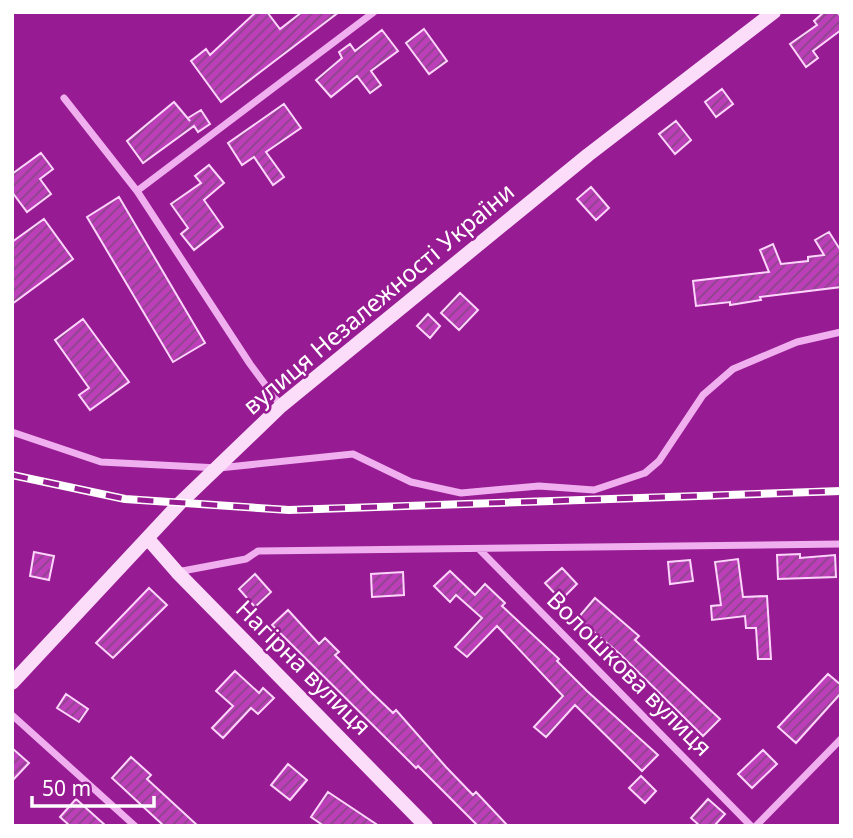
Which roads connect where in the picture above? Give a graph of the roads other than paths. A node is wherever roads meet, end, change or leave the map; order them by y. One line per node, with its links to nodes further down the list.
1 (373, 12): 4 (street)
2 (774, 12): 6 (street, вулиця Незалежності України)
3 (64, 98): 4 (street)
4 (137, 191): 6 (street)
5 (841, 332): 8 (street)
6 (281, 406): 8 (street, вулиця Незалежності України)
7 (12, 432): 8 (street)
8 (219, 468): 9 (street, вулиця Незалежності України)
9 (149, 540): 12 (street, Нагірна вулиця); 13 (street, вулиця Незалежності України)
10 (841, 544): 11 (street)
11 (479, 549): 12 (street); 18 (street, Волошкова вулиця)
12 (177, 572): 17 (street, Нагірна вулиця)
13 (12, 683)
14 (12, 715): 16 (street)
15 (841, 738): 18 (street)
16 (135, 826)
17 (426, 826)
18 (754, 826)

